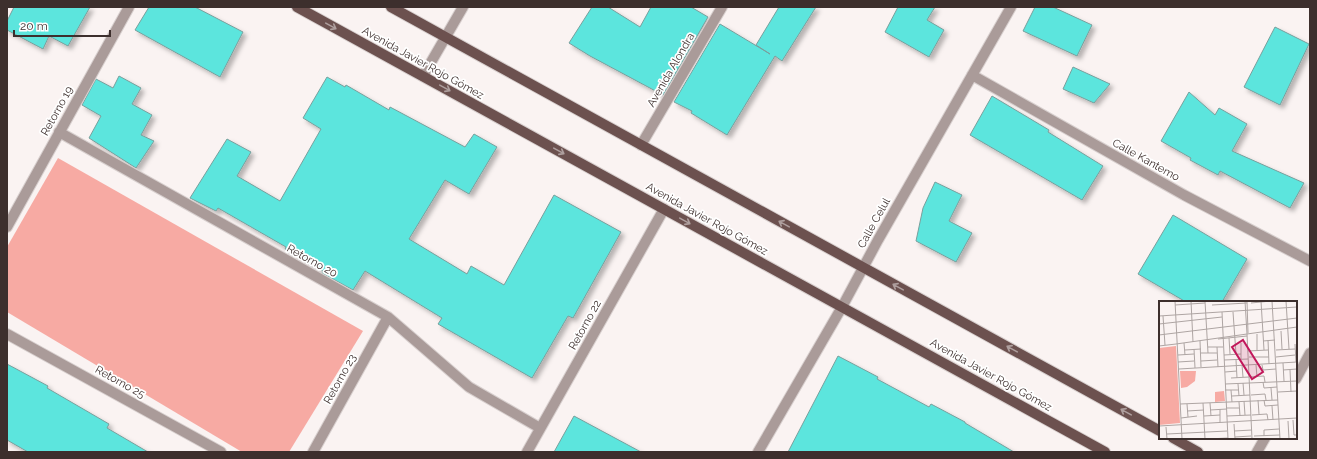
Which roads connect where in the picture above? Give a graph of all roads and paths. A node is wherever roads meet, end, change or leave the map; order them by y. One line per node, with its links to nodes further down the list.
1 (129, 7): 10 (street, Retorno 19)
2 (297, 7): 9 (main road, Avenida Javier Rojo Gómez, one-way to 9)
3 (391, 7): 7 (main road)
4 (463, 7): 7 (street)
5 (722, 7): 11 (street, Avenida Alondra)
6 (1011, 7): 8 (street, Calle Celul)
7 (445, 37): 9 (street); 11 (main road)
8 (972, 75): 14 (street, Calle Kantemo); 15 (street, Calle Celul)
9 (423, 76): 12 (main road, Avenida Javier Rojo Gómez, one-way to 12)
10 (59, 132): 13 (street, Retorno 19); 17 (street, Retorno 20)
11 (641, 145): 15 (main road, one-way to 11)
12 (664, 209): 16 (main road, Avenida Javier Rojo Gómez, one-way to 16); 21 (street, Retorno 22)
13 (7, 227)
14 (1310, 260)
15 (863, 267): 16 (street, Calle Celul); 22 (main road, one-way to 15)
16 (842, 307): 28 (street, Calle Celul); 29 (main road, Avenida Javier Rojo Gómez)
17 (388, 317): 21 (street, Retorno 20); 26 (street, Retorno 23)
18 (7, 334): 25 (street, Retorno 25)
19 (1310, 353): 20 (street)
20 (1297, 377)
21 (540, 428): 27 (street, Retorno 22)
22 (1159, 430)
23 (1175, 439): 30 (main road)
24 (1264, 439): 31 (street)
25 (221, 452)
26 (313, 452)
27 (526, 452)
28 (758, 452)
29 (1105, 452)
30 (1198, 452)
31 (1257, 452)

